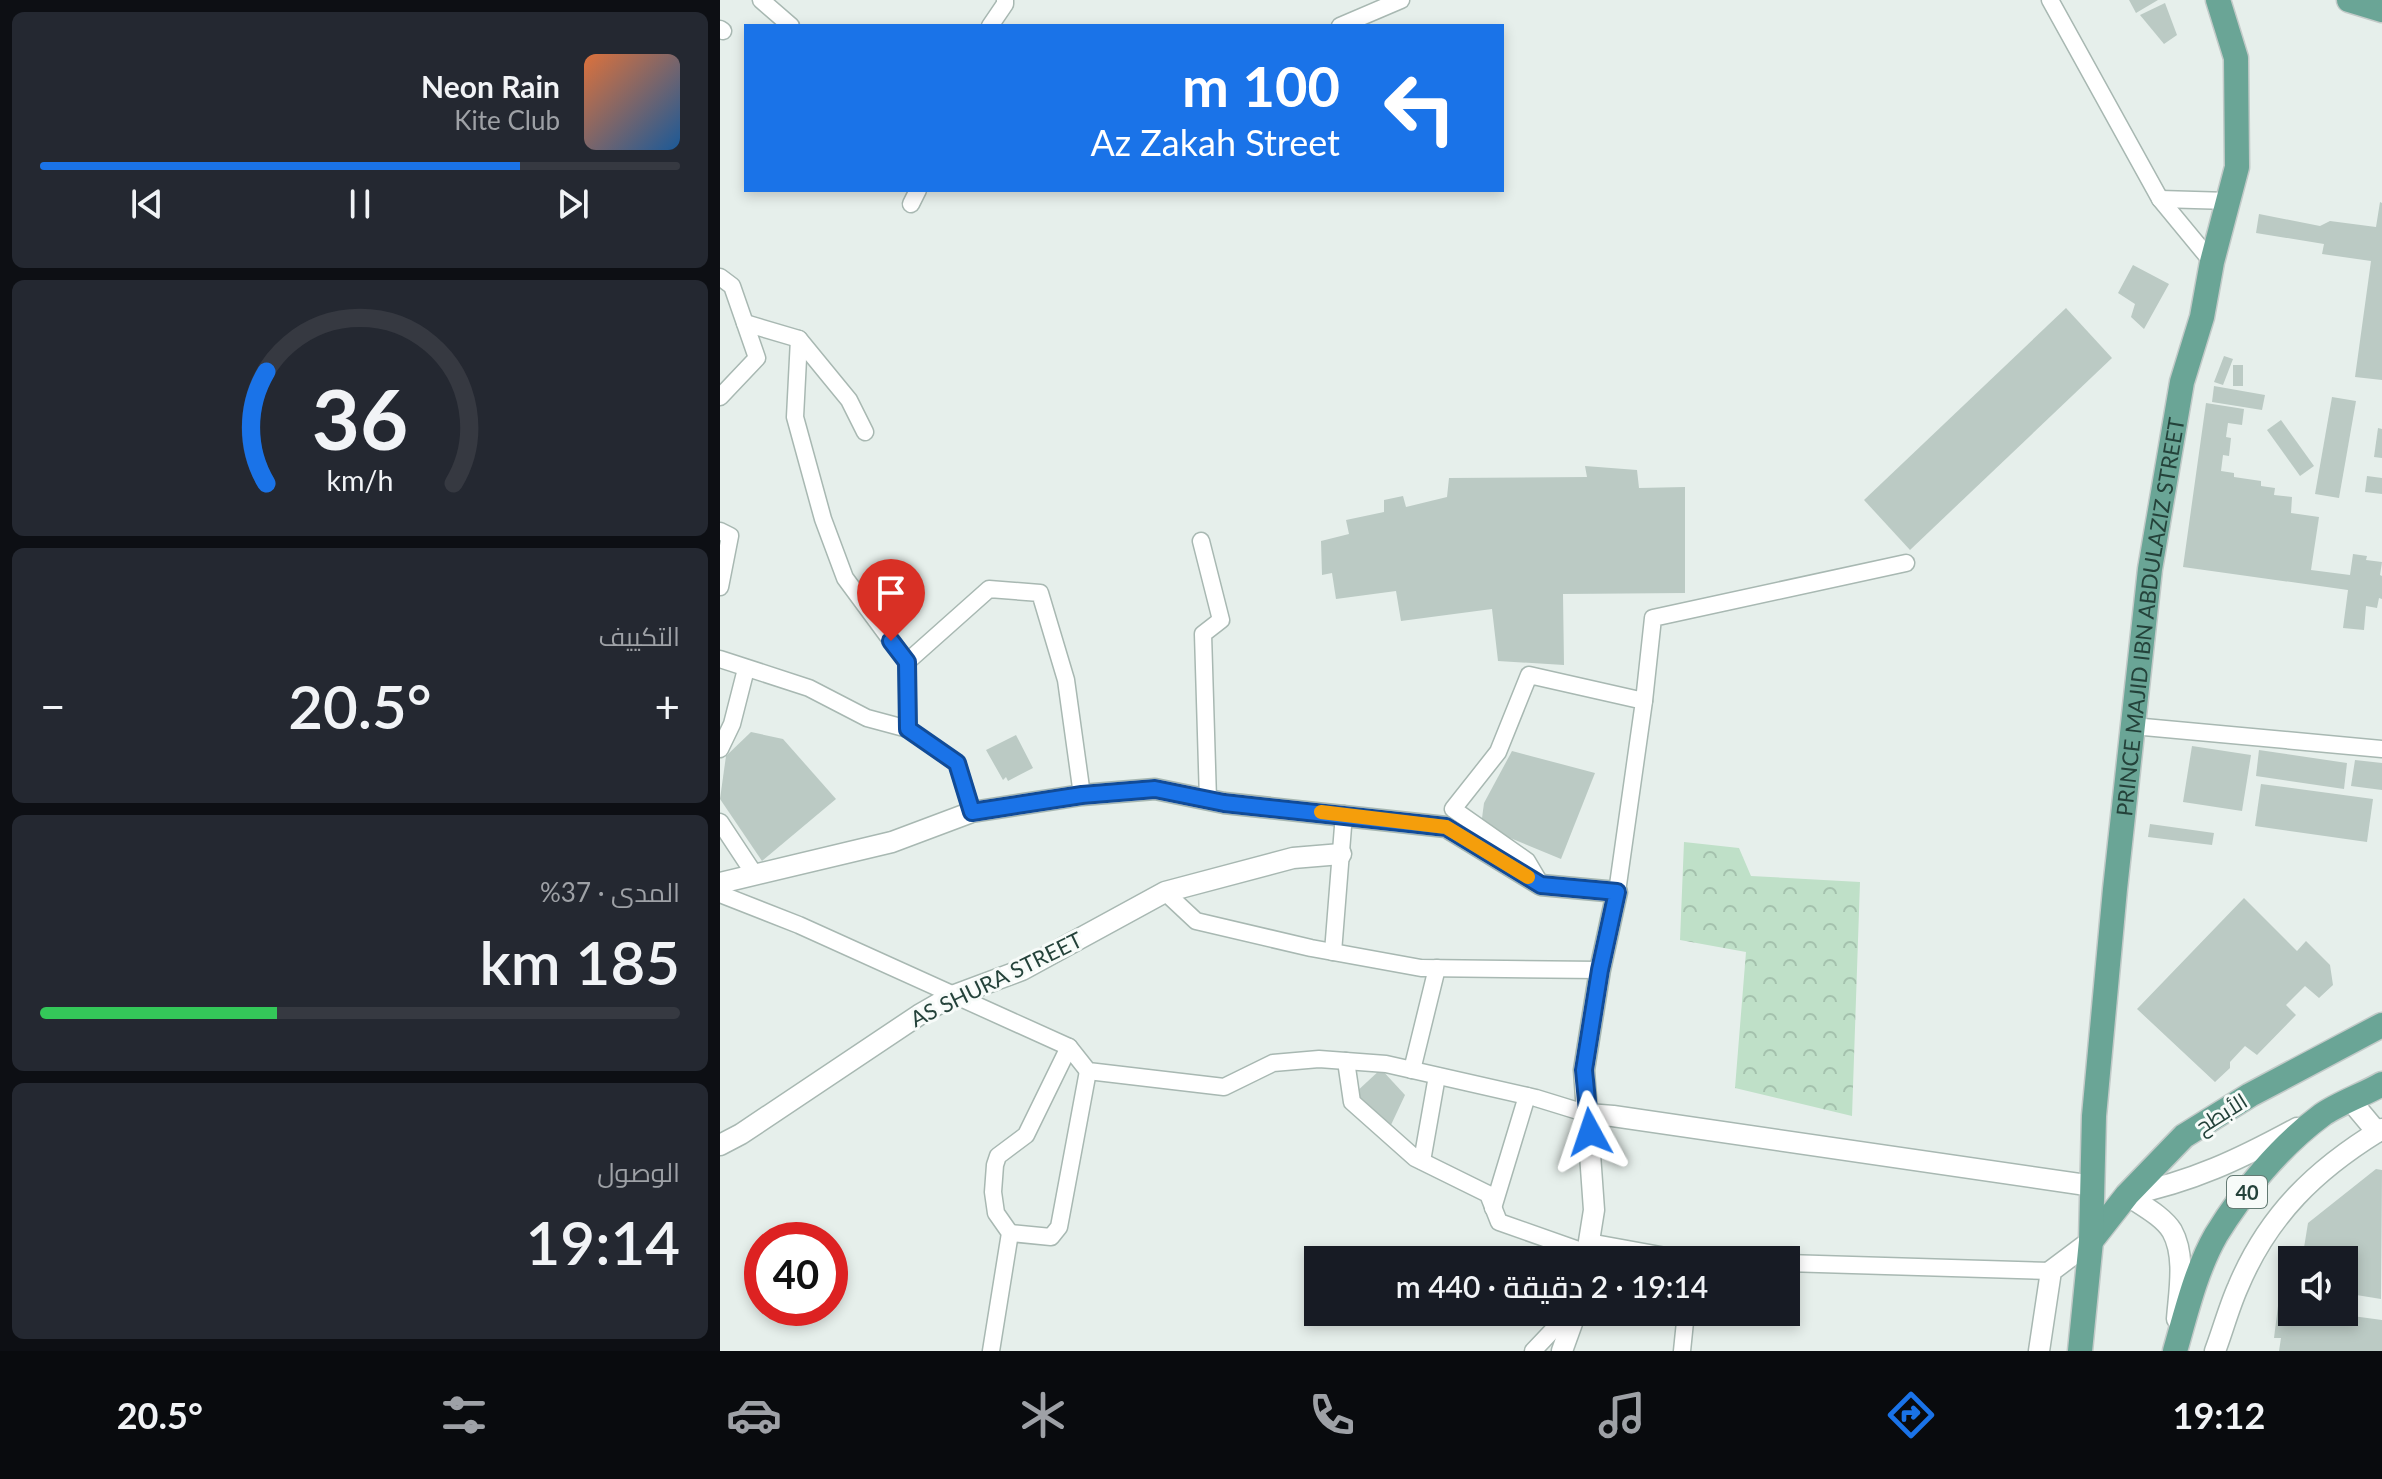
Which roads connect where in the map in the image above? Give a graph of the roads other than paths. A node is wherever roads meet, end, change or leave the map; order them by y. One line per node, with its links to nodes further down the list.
1 (761, 0): 9 (street)
2 (1005, 0): 10 (street)
3 (1401, 0): 11 (street)
4 (2050, 0): 12 (street)
5 (2218, 0): 13 (main road, PRINCE MAJID IBN ABDULAZIZ STREET)
6 (2349, 0): 8 (main road)
7 (2369, 0): 8 (main road)
8 (2382, 9)
9 (789, 24)
10 (991, 24)
11 (1345, 24)
12 (2160, 199): 13 (street); 14 (street)
13 (2229, 201): 14 (main road, PRINCE MAJID IBN ABDULAZIZ STREET)
14 (2212, 262): 28 (main road, PRINCE MAJID IBN ABDULAZIZ STREET)
15 (720, 277): 16 (street)
16 (745, 323): 17 (street); 18 (street)
17 (799, 339): 19 (street); 25 (street)
18 (720, 397)
19 (865, 432)
20 (720, 531): 23 (street)
21 (1201, 541): 33 (street)
22 (1906, 563): 27 (street)
23 (720, 587)
24 (720, 659): 26 (street)
25 (907, 662): 29 (street); 32 (street)
26 (746, 669): 29 (street); 30 (street)
27 (1644, 701): 40 (street); 42 (street)
28 (2133, 726): 31 (street); 62 (main road, PRINCE MAJID IBN ABDULAZIZ STREET)
29 (908, 729): 34 (street)
30 (720, 749)
31 (2382, 749)
32 (1082, 795): 33 (street); 34 (street)
33 (1208, 800): 35 (street)
34 (972, 812): 38 (street)
35 (1344, 814): 37 (street); 40 (street)
36 (720, 822): 38 (street)
37 (1341, 854): 41 (street, AS SHURA STREET); 44 (street)
38 (755, 875): 39 (street)
39 (720, 883)
40 (1541, 885): 42 (street)
41 (1165, 892): 44 (street); 47 (street, AS SHURA STREET)
42 (1617, 892): 46 (street)
43 (720, 894): 47 (street)
44 (1333, 952): 45 (street)
45 (1437, 968): 46 (street); 51 (street)
46 (1600, 970): 58 (street)
47 (952, 996): 49 (street); 60 (street, AS SHURA STREET)
48 (2382, 1025): 63 (main road, الأبطح)
49 (1069, 1047): 52 (street); 65 (street)
50 (1346, 1061): 51 (street); 52 (street); 61 (street)
51 (1412, 1070): 53 (street)
52 (1088, 1071): 65 (street)
53 (1437, 1076): 55 (street); 61 (street)
54 (2382, 1084): 56 (main road, 40)
55 (1527, 1096): 58 (street); 64 (street)
56 (2351, 1101): 57 (main road, 40); 59 (street)
57 (2324, 1113): 63 (street); 80 (main road, 40)
58 (1588, 1114): 62 (street); 68 (street)
59 (2380, 1131): 81 (street)
60 (720, 1145)
61 (1422, 1161): 64 (street)
62 (2093, 1186): 66 (main road, PRINCE MAJID IBN ABDULAZIZ STREET)
63 (2127, 1195): 66 (main road, الأبطح); 80 (street)
64 (1493, 1208): 67 (street)
65 (1010, 1233): 74 (street)
66 (2091, 1241): 70 (street); 79 (main road, PRINCE MAJID IBN ABDULAZIZ STREET)
67 (1572, 1246)
68 (1588, 1246)
69 (1800, 1263): 70 (street)
70 (2051, 1271): 78 (street)
71 (1559, 1326): 75 (street)
72 (1569, 1326): 76 (street)
73 (1685, 1326): 77 (street)
74 (991, 1351)
75 (1533, 1351)
76 (1562, 1351)
77 (1682, 1351)
78 (2039, 1351)
79 (2080, 1351)
80 (2174, 1351)
81 (2215, 1351)

